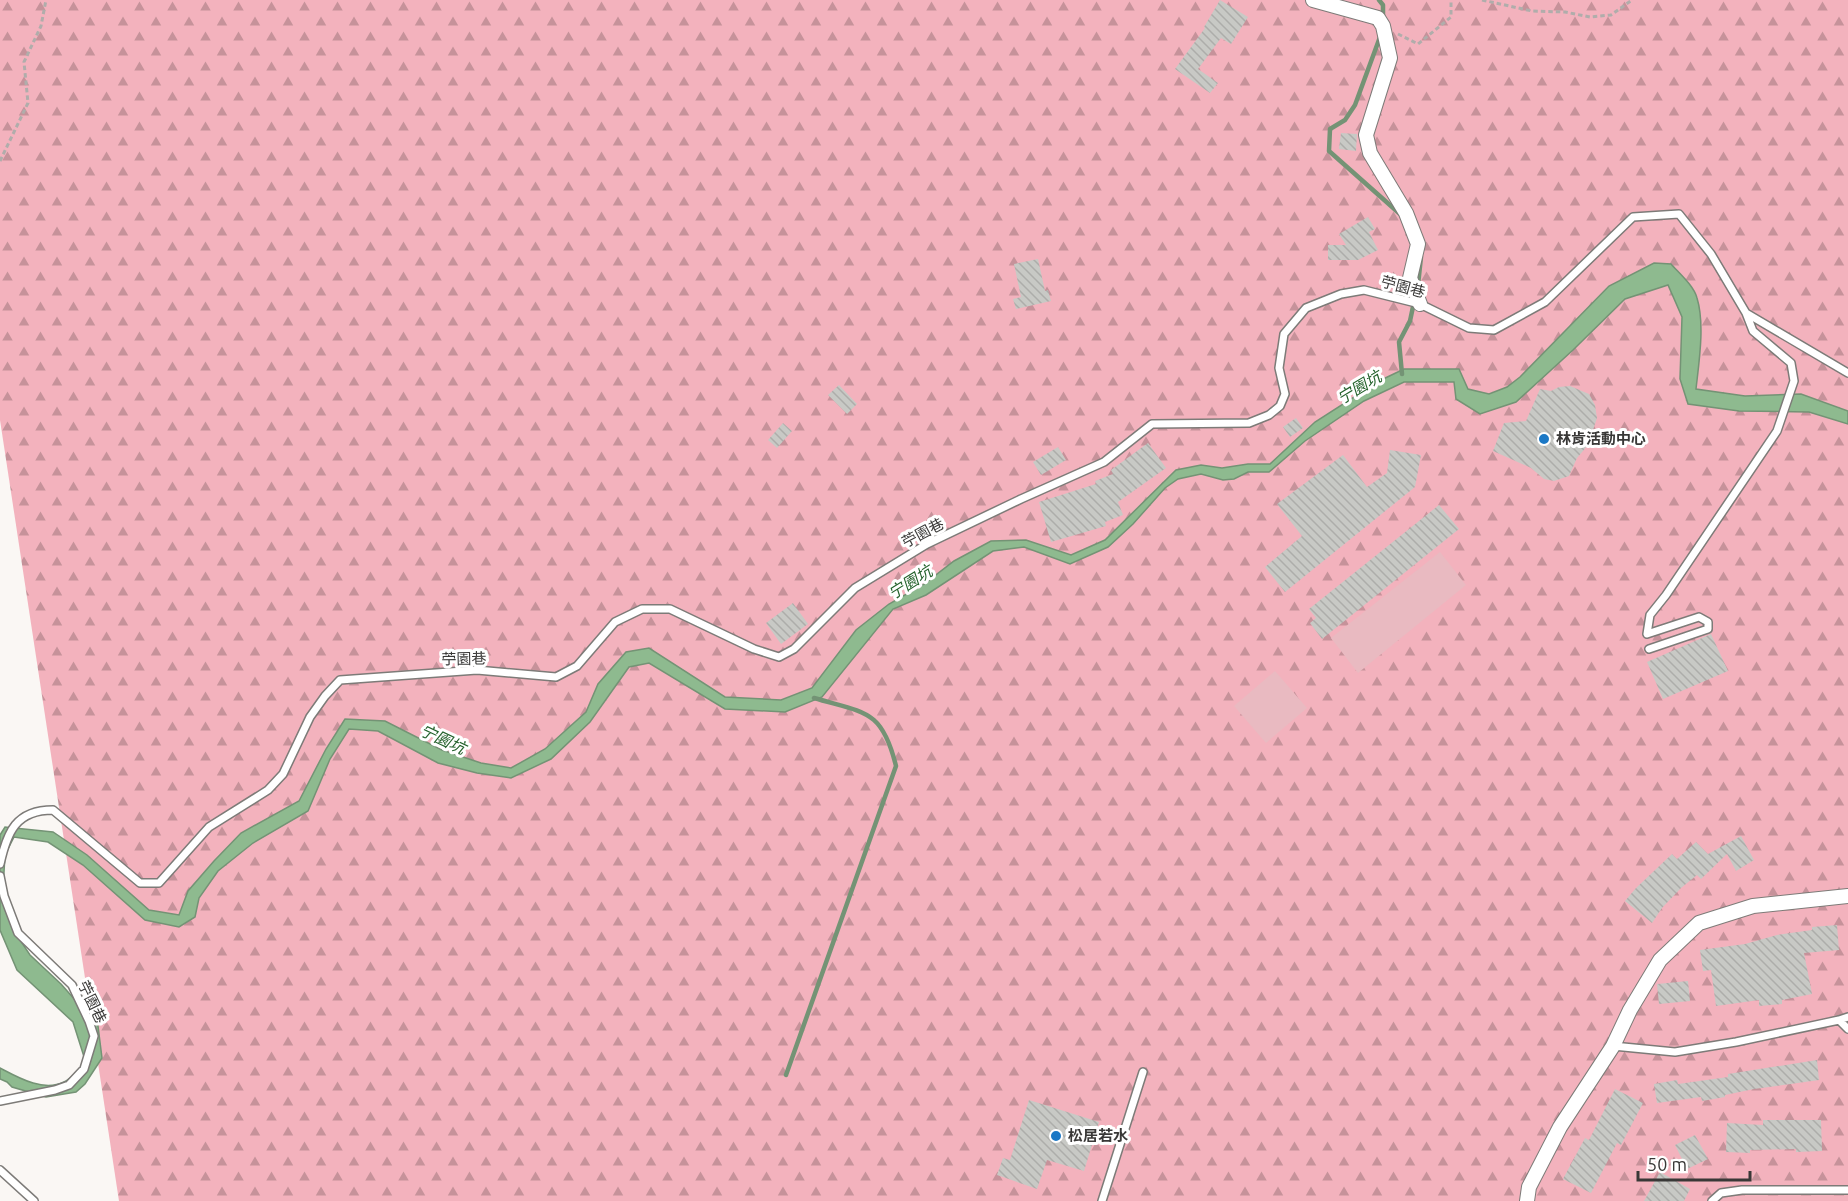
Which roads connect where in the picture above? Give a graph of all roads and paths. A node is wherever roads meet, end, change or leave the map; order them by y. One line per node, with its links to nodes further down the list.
1 (46, 0): 7 (path)
2 (1313, 0): 6 (street)
3 (1451, 0): 6 (path)
4 (1482, 0): 5 (path)
5 (1632, 0)
6 (1383, 26): 8 (street)
7 (0, 161)
8 (1420, 304): 9 (lane, 苧園巷); 12 (lane, 苧園巷)
9 (1746, 313): 10 (lane, 苧園巷); 11 (lane)
10 (1848, 373)
11 (1649, 649)
12 (0, 864)
13 (0, 876): 20 (lane, 苧園巷)
14 (1848, 896): 18 (street)
15 (1848, 1017): 16 (lane)
16 (1839, 1020): 17 (lane); 18 (lane)
17 (1848, 1029)
18 (1613, 1046): 25 (street)
19 (1143, 1072): 24 (lane)
20 (0, 1101)
21 (0, 1170): 23 (lane)
22 (1848, 1190): 26 (lane)
23 (34, 1201)
24 (1101, 1201)
25 (1527, 1201)
26 (1712, 1201)

